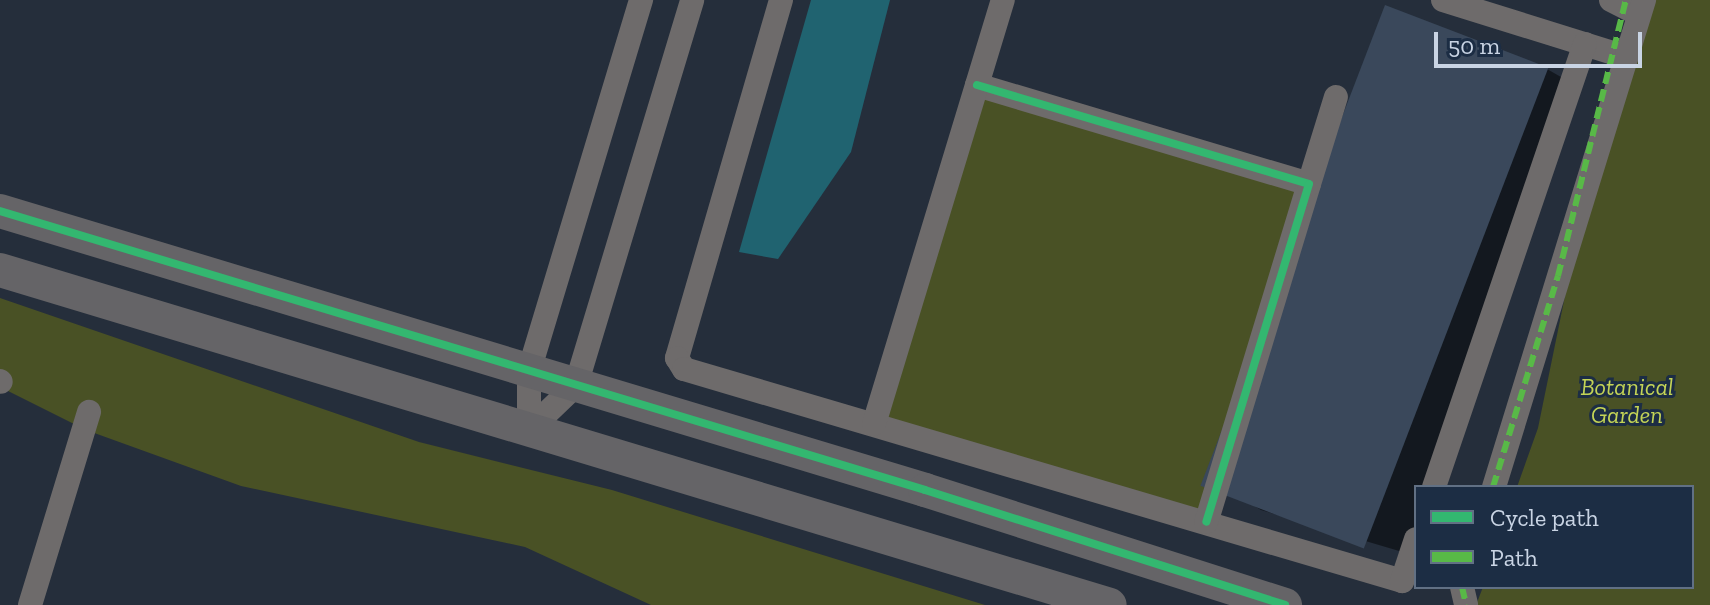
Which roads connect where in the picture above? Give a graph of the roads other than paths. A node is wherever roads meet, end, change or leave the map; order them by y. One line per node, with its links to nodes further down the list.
1 (641, 0): 15 (street)
2 (692, 0): 16 (street)
3 (781, 0): 18 (street)
4 (1003, 0): 10 (street)
5 (1443, 0): 8 (street)
6 (1611, 0): 7 (street)
7 (1636, 5): 9 (street); 21 (street)
8 (1585, 44): 9 (street); 20 (street)
9 (1626, 57): 22 (street)
10 (977, 85): 12 (street); 18 (street)
11 (1336, 97): 12 (street)
12 (1309, 184): 23 (street)
13 (0, 211): 15 (street)
14 (0, 270): 19 (street)
15 (529, 371): 16 (street); 19 (street)
16 (576, 385): 19 (street); 27 (street)
17 (89, 412): 25 (street)
18 (874, 424): 23 (street)
19 (529, 430): 26 (street)
20 (1435, 485)
21 (1494, 485)
22 (1494, 485)
23 (1206, 522): 24 (street)
24 (1414, 545)
25 (30, 605)
26 (1110, 605)
27 (1285, 605)

